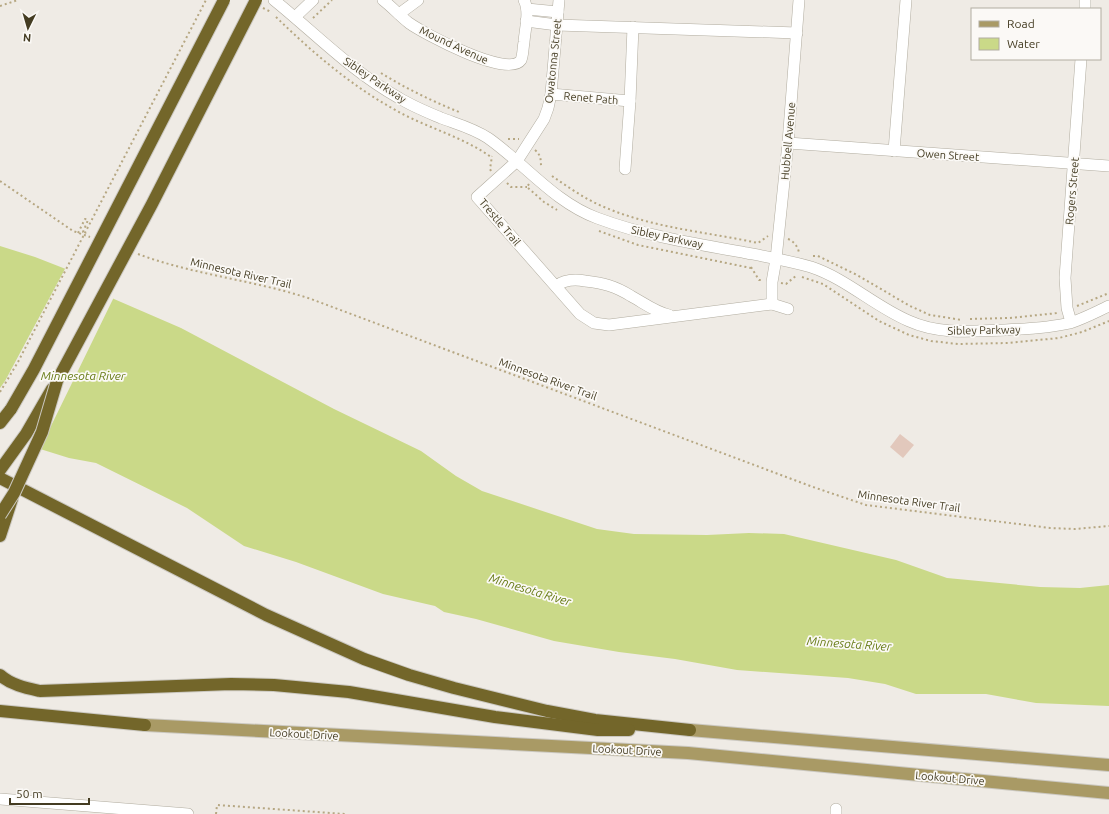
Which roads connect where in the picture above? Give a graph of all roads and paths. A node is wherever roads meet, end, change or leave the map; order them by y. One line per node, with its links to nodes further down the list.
1 (18, 0): 15 (path)
2 (206, 0): 41 (path, bridge)
3 (224, 0): 60 (highway, bridge)
4 (256, 0): 23 (highway, bridge)
5 (265, 0): 23 (highway, bridge)
6 (274, 0): 17 (street, Sibley Parkway)
7 (314, 0): 17 (street)
8 (332, 0): 17 (path)
9 (383, 0): 18 (street, Mound Avenue)
10 (418, 0): 18 (street)
11 (559, 0): 16 (street, Owatonna Street)
12 (799, 0): 22 (street, Hubbell Avenue)
13 (906, 0): 32 (street)
14 (525, 4): 16 (street, Mound Avenue); 19 (street, Mound Avenue)
15 (0, 6)
16 (558, 12): 20 (street, Owatonna Street)
17 (299, 13): 33 (street, Sibley Parkway)
18 (399, 14): 19 (street, Mound Avenue)
19 (526, 21): 20 (street)
20 (557, 25): 21 (street); 26 (street, Owatonna Street)
21 (633, 27): 22 (street); 27 (street, Renet Path)
22 (797, 33): 30 (street, Hubbell Avenue)
23 (232, 48): 58 (highway, bridge)
24 (1081, 60): 34 (street, Rogers Street)
25 (376, 69): 28 (path)
26 (551, 94): 27 (street, Renet Path); 31 (street, Owatonna Street)
27 (630, 101): 37 (street, Renet Path)
28 (460, 112)
29 (502, 135): 31 (path)
30 (788, 143): 32 (street, Owen Street); 43 (street, Hubbell Avenue)
31 (529, 144): 33 (street, Owatonna Street); 36 (path)
32 (894, 151): 34 (street, Owen Street)
33 (517, 161): 47 (street, Sibley Parkway); 48 (street, Trestle Trail)
34 (1074, 164): 35 (street, Owen Street); 53 (street, Rogers Street)
35 (1109, 166)
36 (541, 169)
37 (624, 169)
38 (546, 173): 43 (path)
39 (0, 181): 40 (path)
40 (78, 232): 41 (path); 42 (path)
41 (86, 234): 59 (path, bridge)
42 (92, 238)
43 (778, 238): 45 (path); 47 (street, Hubbell Avenue)
44 (137, 254): 66 (path, Minnesota River Trail)
45 (806, 255)
46 (812, 255): 55 (path)
47 (776, 259): 50 (street, Hubbell Avenue); 57 (street, Sibley Parkway)
48 (556, 286): 54 (street, Trestle Trail); 54 (street, Trestle Trail)
49 (1109, 294): 53 (path)
50 (772, 304): 52 (street); 54 (street, Trestle Trail)
51 (1109, 306): 57 (street, Sibley Parkway)
52 (788, 309)
53 (1067, 310): 56 (path); 57 (street, Rogers Street)
54 (676, 316)
55 (962, 320)
56 (970, 320)
57 (1071, 322)
58 (57, 381): 63 (highway, bridge); 65 (highway, bridge)
59 (0, 392)
60 (11, 409): 61 (highway); 62 (highway)
61 (0, 419)
62 (0, 423)
63 (0, 470)
64 (0, 478): 72 (highway)
65 (3, 518): 67 (highway)
66 (1109, 526)
67 (0, 536)
68 (0, 675): 72 (highway)
69 (0, 711): 71 (highway)
70 (0, 716): 71 (highway)
71 (144, 725): 74 (main road, Lookout Drive)
72 (690, 730): 73 (main road)
73 (1109, 765)
74 (1109, 793)
75 (0, 799): 76 (street)
76 (188, 814)
77 (216, 814): 78 (path)
78 (345, 814)

